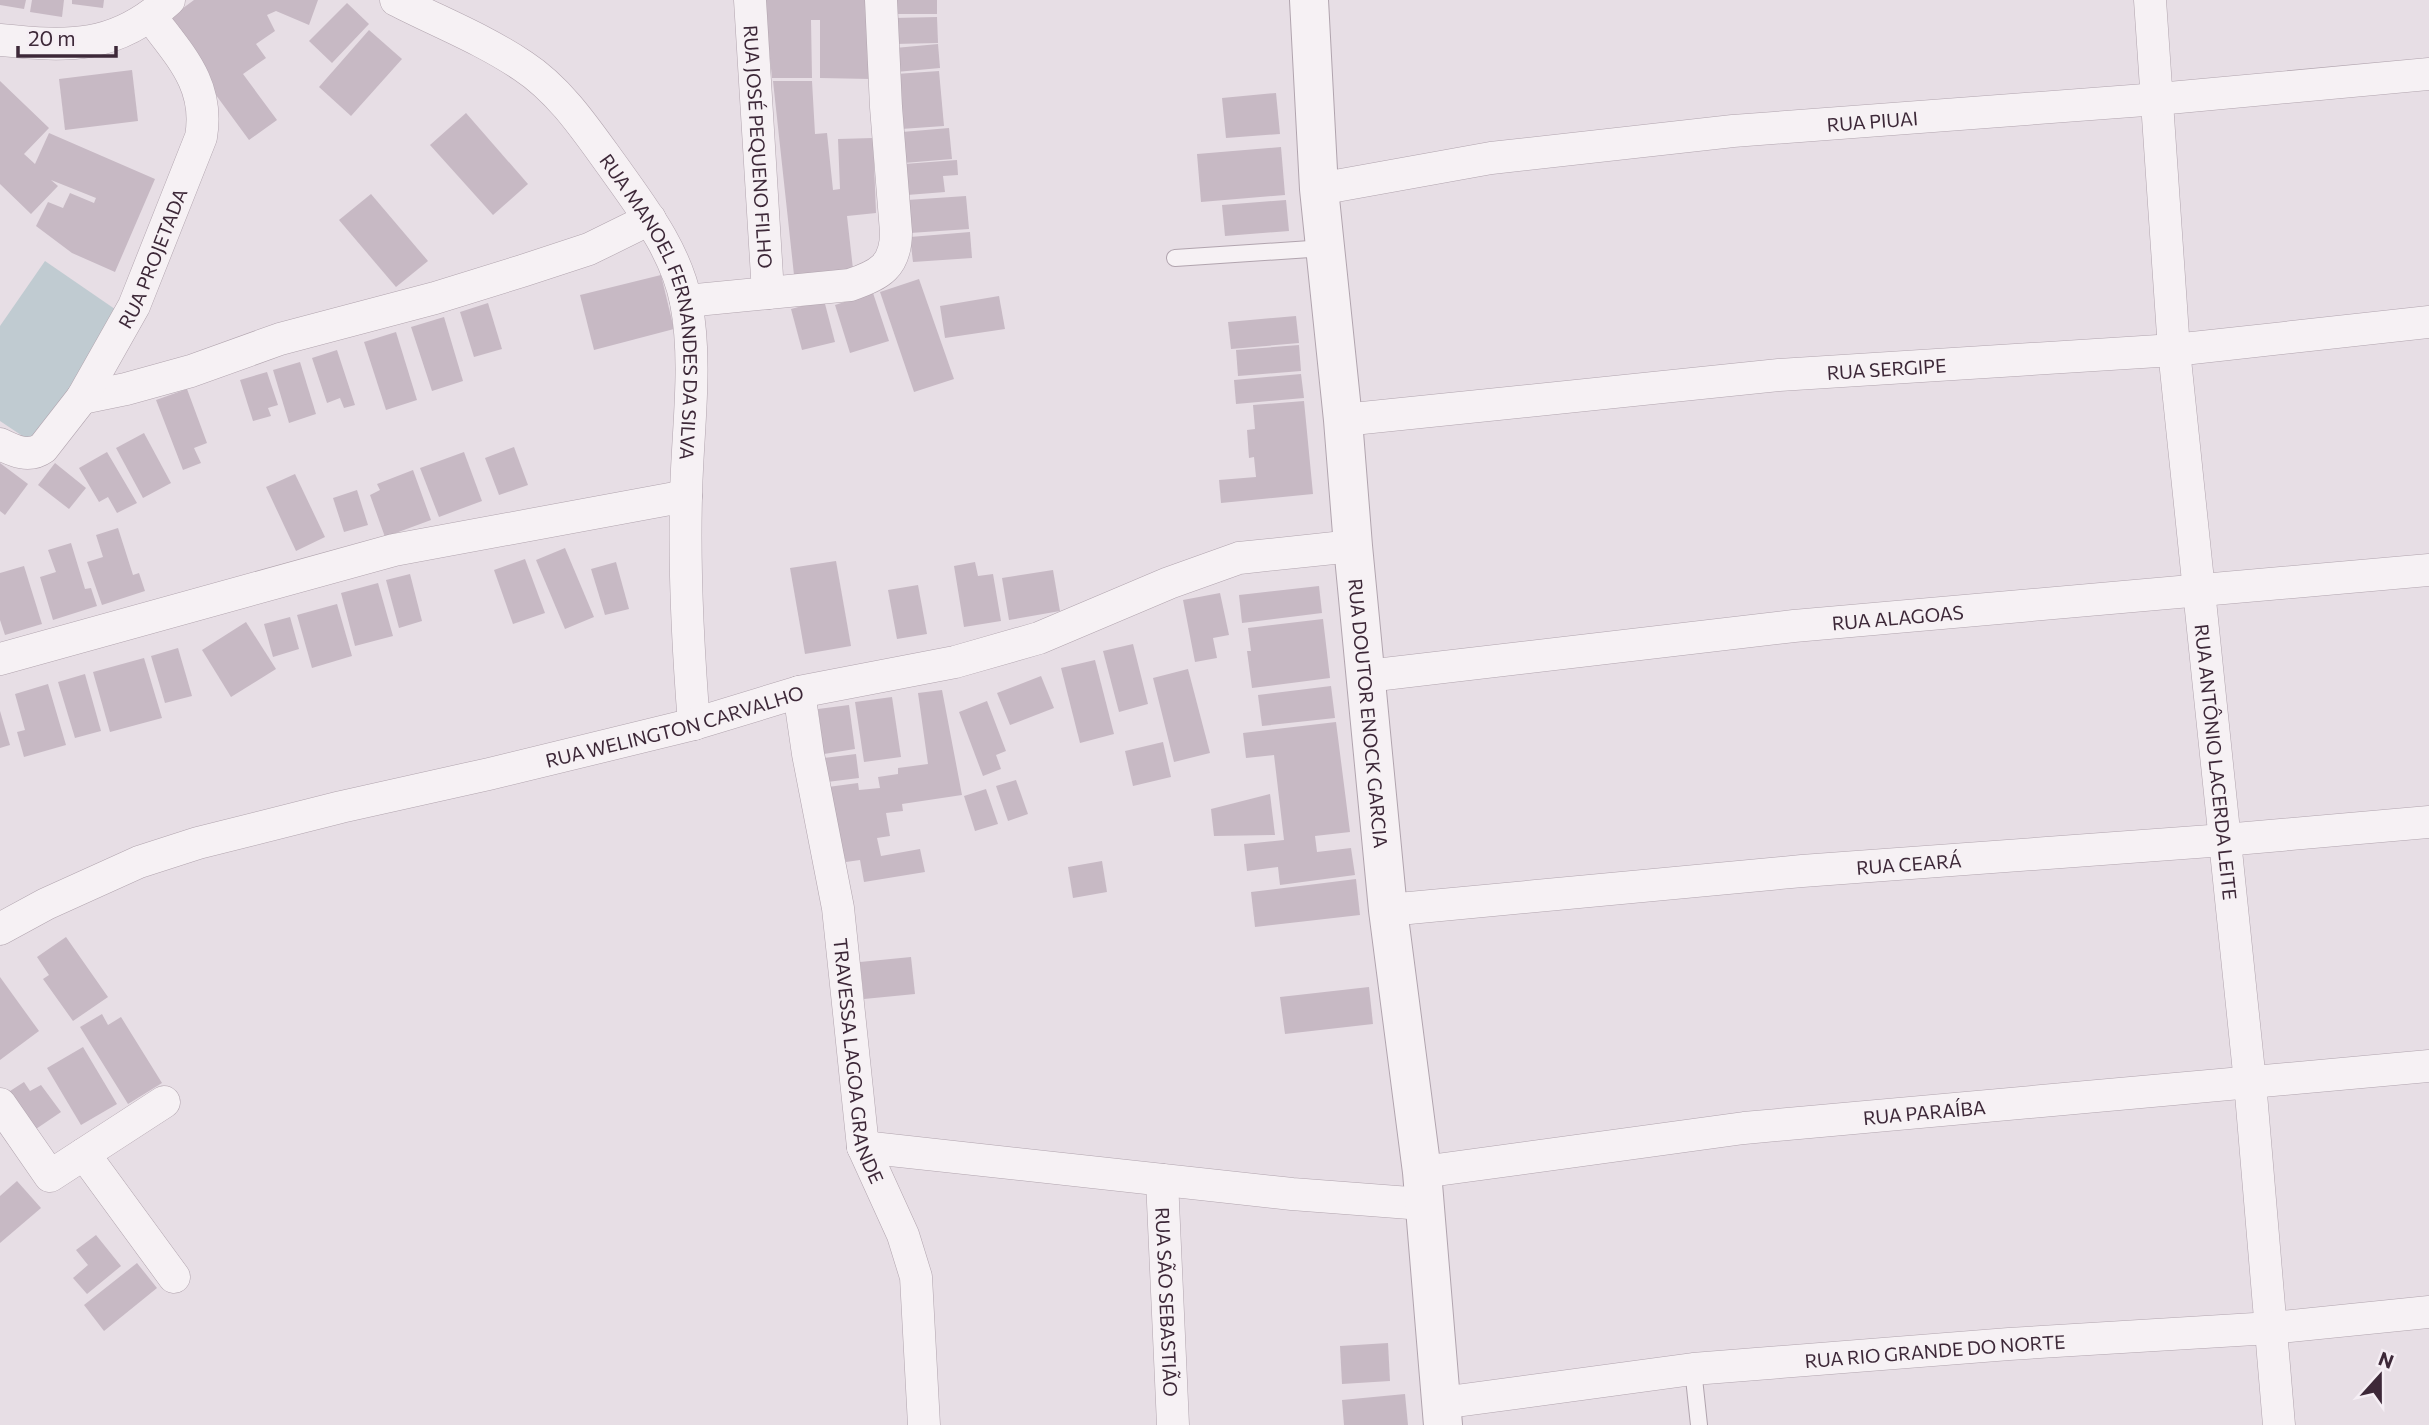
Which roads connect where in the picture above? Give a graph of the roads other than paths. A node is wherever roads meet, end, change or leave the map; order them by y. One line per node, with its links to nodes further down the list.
1 (396, 0): 11 (street, RUA MANOEL FERNANDES DA SILVA)
2 (750, 0): 14 (street, RUA JOSÉ PEQUENO FILHO)
3 (881, 0): 14 (street)
4 (1309, 0): 10 (street, RUA DOUTOR ENOCK GARCIA)
5 (2150, 0): 9 (street, RUA ANTÔNIO LACERDA LEITE)
6 (160, 9): 7 (street); 18 (street, RUA PROJETADA)
7 (0, 40)
8 (2429, 74): 9 (street, RUA PIUAI)
9 (2158, 99): 10 (street, RUA PIUAI); 17 (street, RUA ANTÔNIO LACERDA LEITE)
10 (1319, 189): 12 (street, RUA DOUTOR ENOCK GARCIA)
11 (650, 219): 15 (street, RUA MANOEL FERNANDES DA SILVA); 18 (street)
12 (1325, 248): 13 (lane); 19 (street, RUA DOUTOR ENOCK GARCIA)
13 (1175, 258)
14 (768, 293): 15 (street)
15 (686, 301): 21 (street, RUA MANOEL FERNANDES DA SILVA)
16 (2429, 322): 17 (street, RUA SERGIPE)
17 (2174, 350): 19 (street, RUA SERGIPE); 24 (street, RUA ANTÔNIO LACERDA LEITE)
18 (82, 398): 20 (street, RUA PROJETADA)
19 (1343, 420): 22 (street, RUA DOUTOR ENOCK GARCIA)
20 (0, 444)
21 (686, 496): 25 (street); 28 (street, RUA MANOEL FERNANDES DA SILVA)
22 (1353, 546): 26 (street, RUA DOUTOR ENOCK GARCIA); 27 (street, RUA WELINGTON CARVALHO)
23 (2429, 570): 24 (street, RUA ALAGOAS)
24 (2198, 590): 26 (street, RUA ALAGOAS); 30 (street, RUA ANTÔNIO LACERDA LEITE)
25 (0, 659)
26 (1367, 676): 31 (street, RUA DOUTOR ENOCK GARCIA)
27 (799, 692): 28 (street, RUA WELINGTON CARVALHO); 37 (street, TRAVESSA LAGOA GRANDE)
28 (694, 724): 32 (street, RUA WELINGTON CARVALHO)
29 (2429, 822): 30 (street, RUA CEARÁ)
30 (2224, 840): 31 (street, RUA CEARÁ); 34 (street, RUA ANTÔNIO LACERDA LEITE)
31 (1388, 911): 40 (street, RUA DOUTOR ENOCK GARCIA)
32 (0, 929)
33 (2429, 1066): 34 (street, RUA PARAÍBA)
34 (2250, 1082): 40 (street, RUA PARAÍBA); 43 (street, RUA ANTÔNIO LACERDA LEITE)
35 (164, 1102): 38 (street)
36 (0, 1104): 38 (street)
37 (863, 1147): 39 (street, RUA PARAÍBA); 46 (street, TRAVESSA LAGOA GRANDE)
38 (84, 1154): 41 (street)
39 (1162, 1180): 40 (street, RUA PARAÍBA); 47 (street, RUA SÃO SEBASTIÃO)
40 (1422, 1188): 45 (street, RUA DOUTOR ENOCK GARCIA)
41 (174, 1277)
42 (2429, 1312): 43 (street, RUA RIO GRANDE DO NORTE)
43 (2271, 1328): 44 (street, RUA RIO GRANDE DO NORTE); 49 (street, RUA ANTÔNIO LACERDA LEITE)
44 (1693, 1369): 45 (street, RUA RIO GRANDE DO NORTE); 48 (lane)
45 (1442, 1414)
46 (924, 1425)
47 (1172, 1425)
48 (1699, 1425)
49 (2278, 1425)

